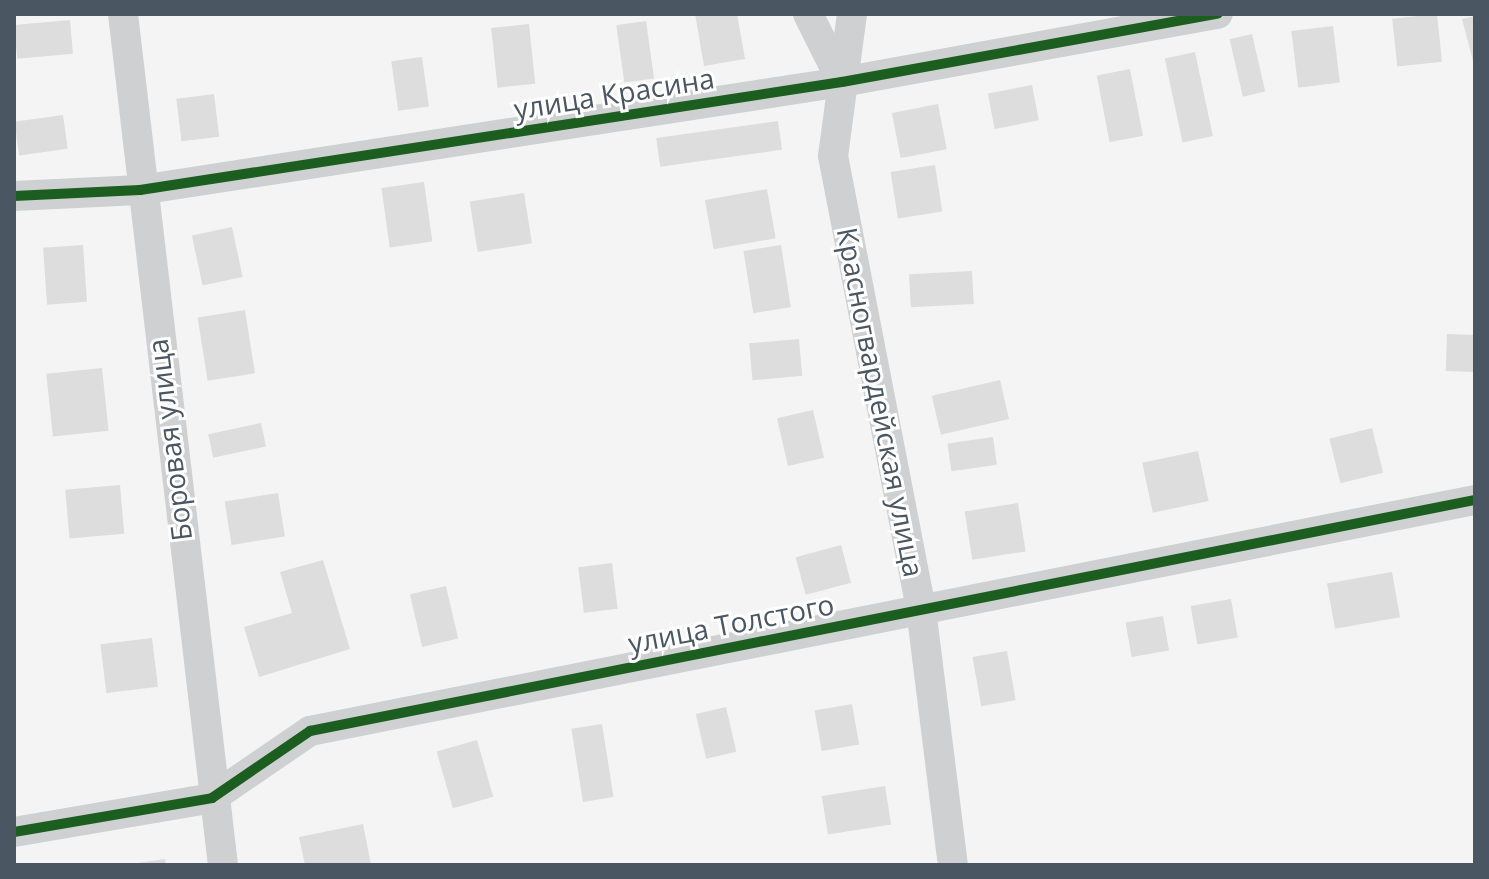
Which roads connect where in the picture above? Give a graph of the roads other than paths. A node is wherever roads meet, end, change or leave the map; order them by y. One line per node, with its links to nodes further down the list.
1 (123, 14): 6 (street, Боровая улица)
2 (808, 14): 5 (street)
3 (852, 14): 5 (street, Красногвардейская улица)
4 (1218, 14): 5 (street, улица Красина)
5 (842, 82): 6 (street, улица Красина); 9 (street, Красногвардейская улица)
6 (140, 190): 7 (street, улица Красина); 10 (street, Боровая улица)
7 (14, 196)
8 (1475, 500): 9 (street, улица Толстого)
9 (921, 609): 10 (street, улица Толстого); 13 (street, Красногвардейская улица)
10 (212, 798): 11 (street, улица Толстого); 12 (street, Боровая улица)
11 (14, 832)
12 (223, 865)
13 (953, 865)

